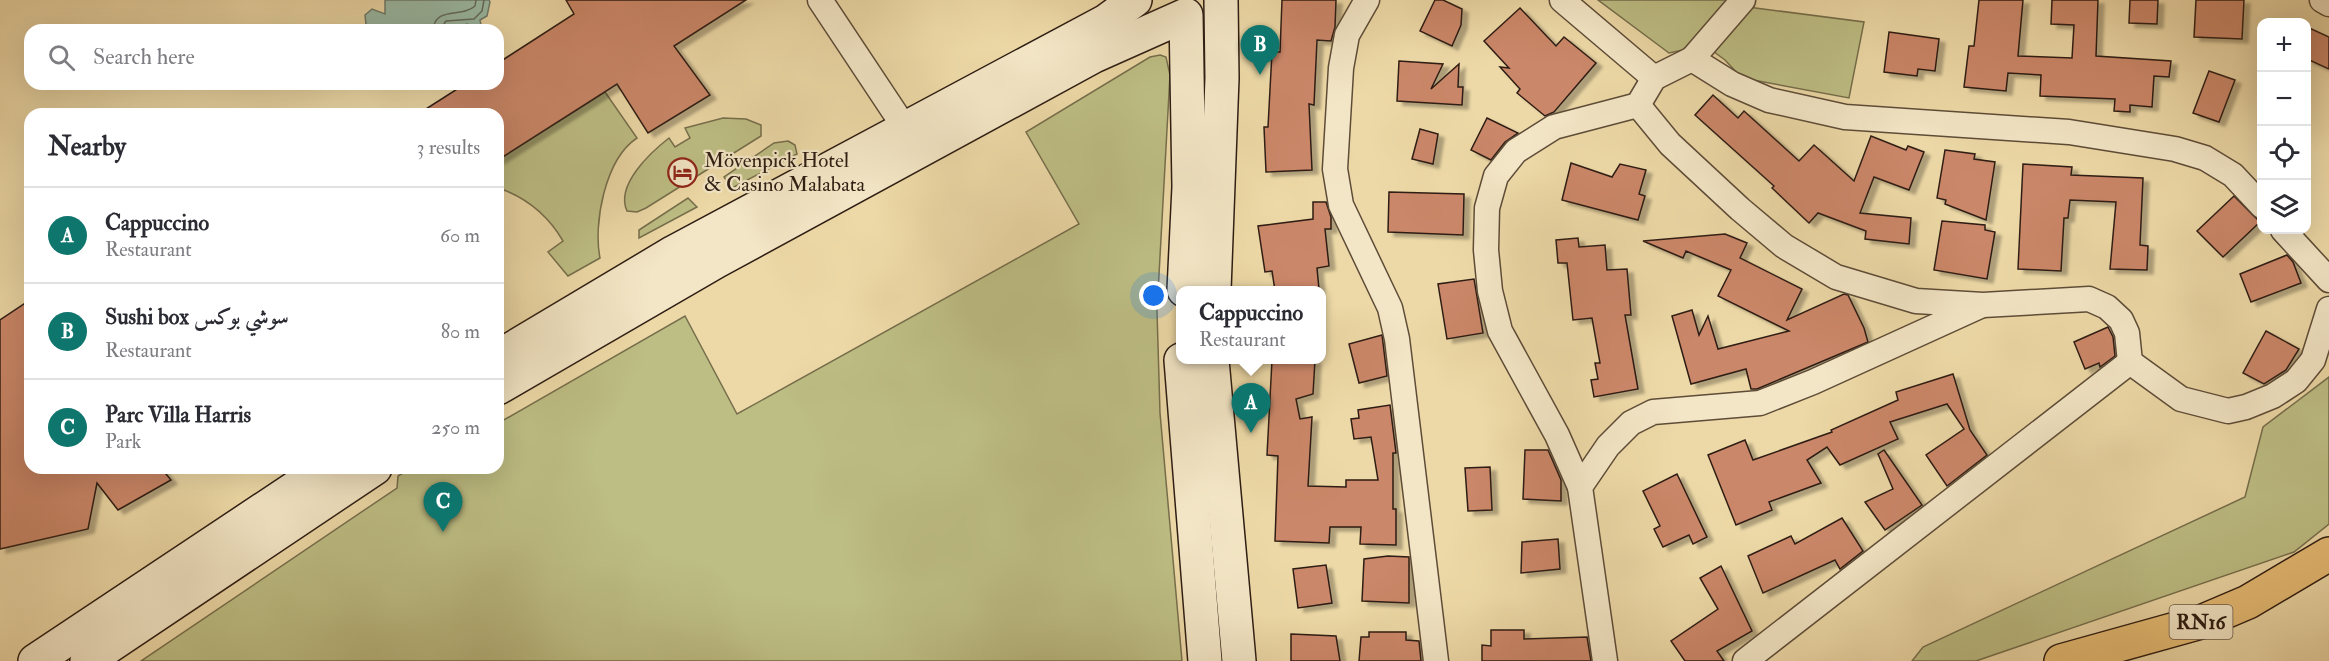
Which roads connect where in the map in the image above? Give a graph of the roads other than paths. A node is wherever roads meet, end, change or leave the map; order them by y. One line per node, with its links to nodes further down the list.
1 (820, 0): 13 (street)
2 (1135, 0): 13 (main road)
3 (1219, 0): 9 (main road); 18 (main road)
4 (1367, 0): 34 (street)
5 (1562, 0): 11 (street)
6 (1743, 0): 10 (street)
7 (2322, 0): 8 (street)
8 (2329, 4)
9 (1174, 7): 17 (main road); 25 (main road)
10 (1692, 59): 11 (street); 14 (street)
11 (1654, 78): 12 (street)
12 (1638, 105): 19 (street); 28 (street)
13 (905, 128): 21 (main road)
14 (2257, 201)
15 (2287, 234): 16 (street)
16 (2329, 280)
17 (1184, 286)
18 (1214, 286)
19 (1983, 305): 22 (street); 28 (street)
20 (2329, 309): 22 (street)
21 (504, 353)
22 (2130, 362): 36 (street)
23 (1180, 364): 32 (main road)
24 (1212, 364): 33 (main road)
25 (504, 385)
26 (316, 474): 30 (main road)
27 (366, 474): 31 (main road)
28 (1580, 487): 35 (street)
29 (2329, 554): 37 (main road, RN16)
30 (35, 661)
31 (87, 661)
32 (1205, 661)
33 (1239, 661)
34 (1436, 661)
35 (1605, 661)
36 (1745, 661)
37 (2061, 661)

